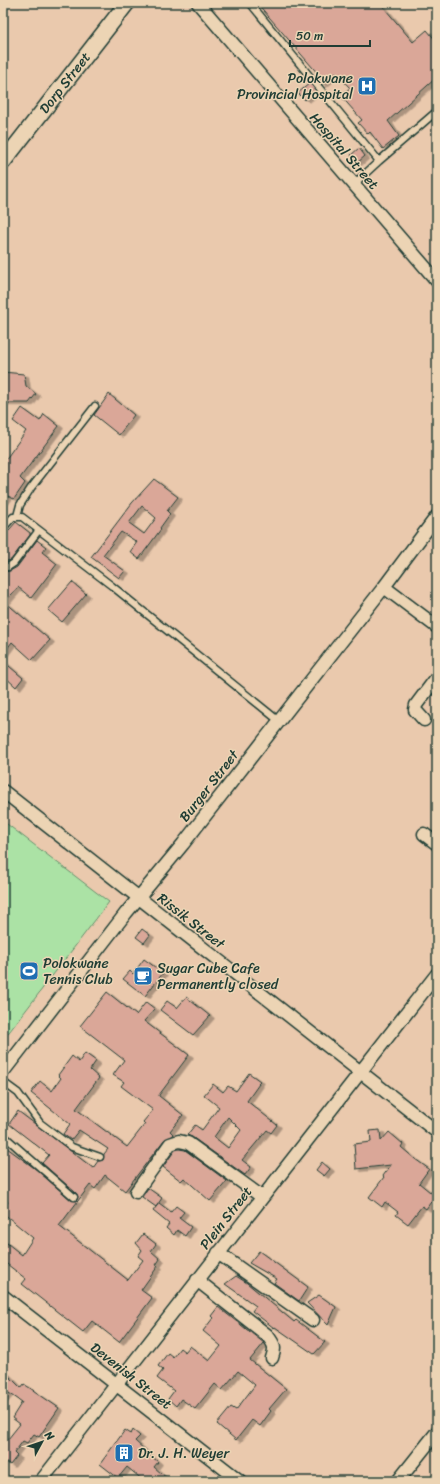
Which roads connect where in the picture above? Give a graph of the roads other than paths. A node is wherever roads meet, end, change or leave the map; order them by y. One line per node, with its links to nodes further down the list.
1 (127, 3): 6 (street, Dorp Street)
2 (198, 3): 7 (street, Hospital Street)
3 (250, 3): 5 (lane)
4 (437, 110): 5 (lane)
5 (379, 161): 7 (lane)
6 (3, 162)
7 (354, 185): 8 (street, Hospital Street)
8 (437, 281)
9 (95, 406): 10 (lane)
10 (17, 516): 12 (lane); 13 (lane)
11 (437, 516): 15 (street, Burger Street)
12 (3, 528)
13 (39, 530): 14 (lane); 19 (lane)
14 (3, 567)
15 (384, 587): 16 (street); 19 (street, Burger Street)
16 (437, 627)
17 (437, 677): 18 (street)
18 (424, 720)
19 (279, 721): 23 (street, Burger Street)
20 (3, 792): 23 (street, Rissik Street)
21 (424, 834): 22 (street)
22 (437, 844)
23 (138, 899): 25 (street, Burger Street); 26 (street, Rissik Street)
24 (437, 974): 26 (street, Plein Street)
25 (3, 1072)
26 (360, 1072): 28 (street, Rissik Street); 33 (street, Plein Street)
27 (3, 1082): 30 (lane)
28 (437, 1132)
29 (3, 1135): 32 (lane)
30 (100, 1157)
31 (136, 1192): 33 (street)
32 (74, 1197)
33 (262, 1197): 34 (street, Plein Street)
34 (218, 1253): 35 (street, Plein Street); 37 (street)
35 (197, 1280): 38 (street); 39 (street, Plein Street)
36 (3, 1296): 39 (street, Devenish Street)
37 (313, 1320)
38 (272, 1358)
39 (116, 1383): 41 (street, Plein Street); 42 (street, Devenish Street)
40 (437, 1432): 43 (street)
41 (41, 1481)
42 (240, 1481)
43 (398, 1481)

